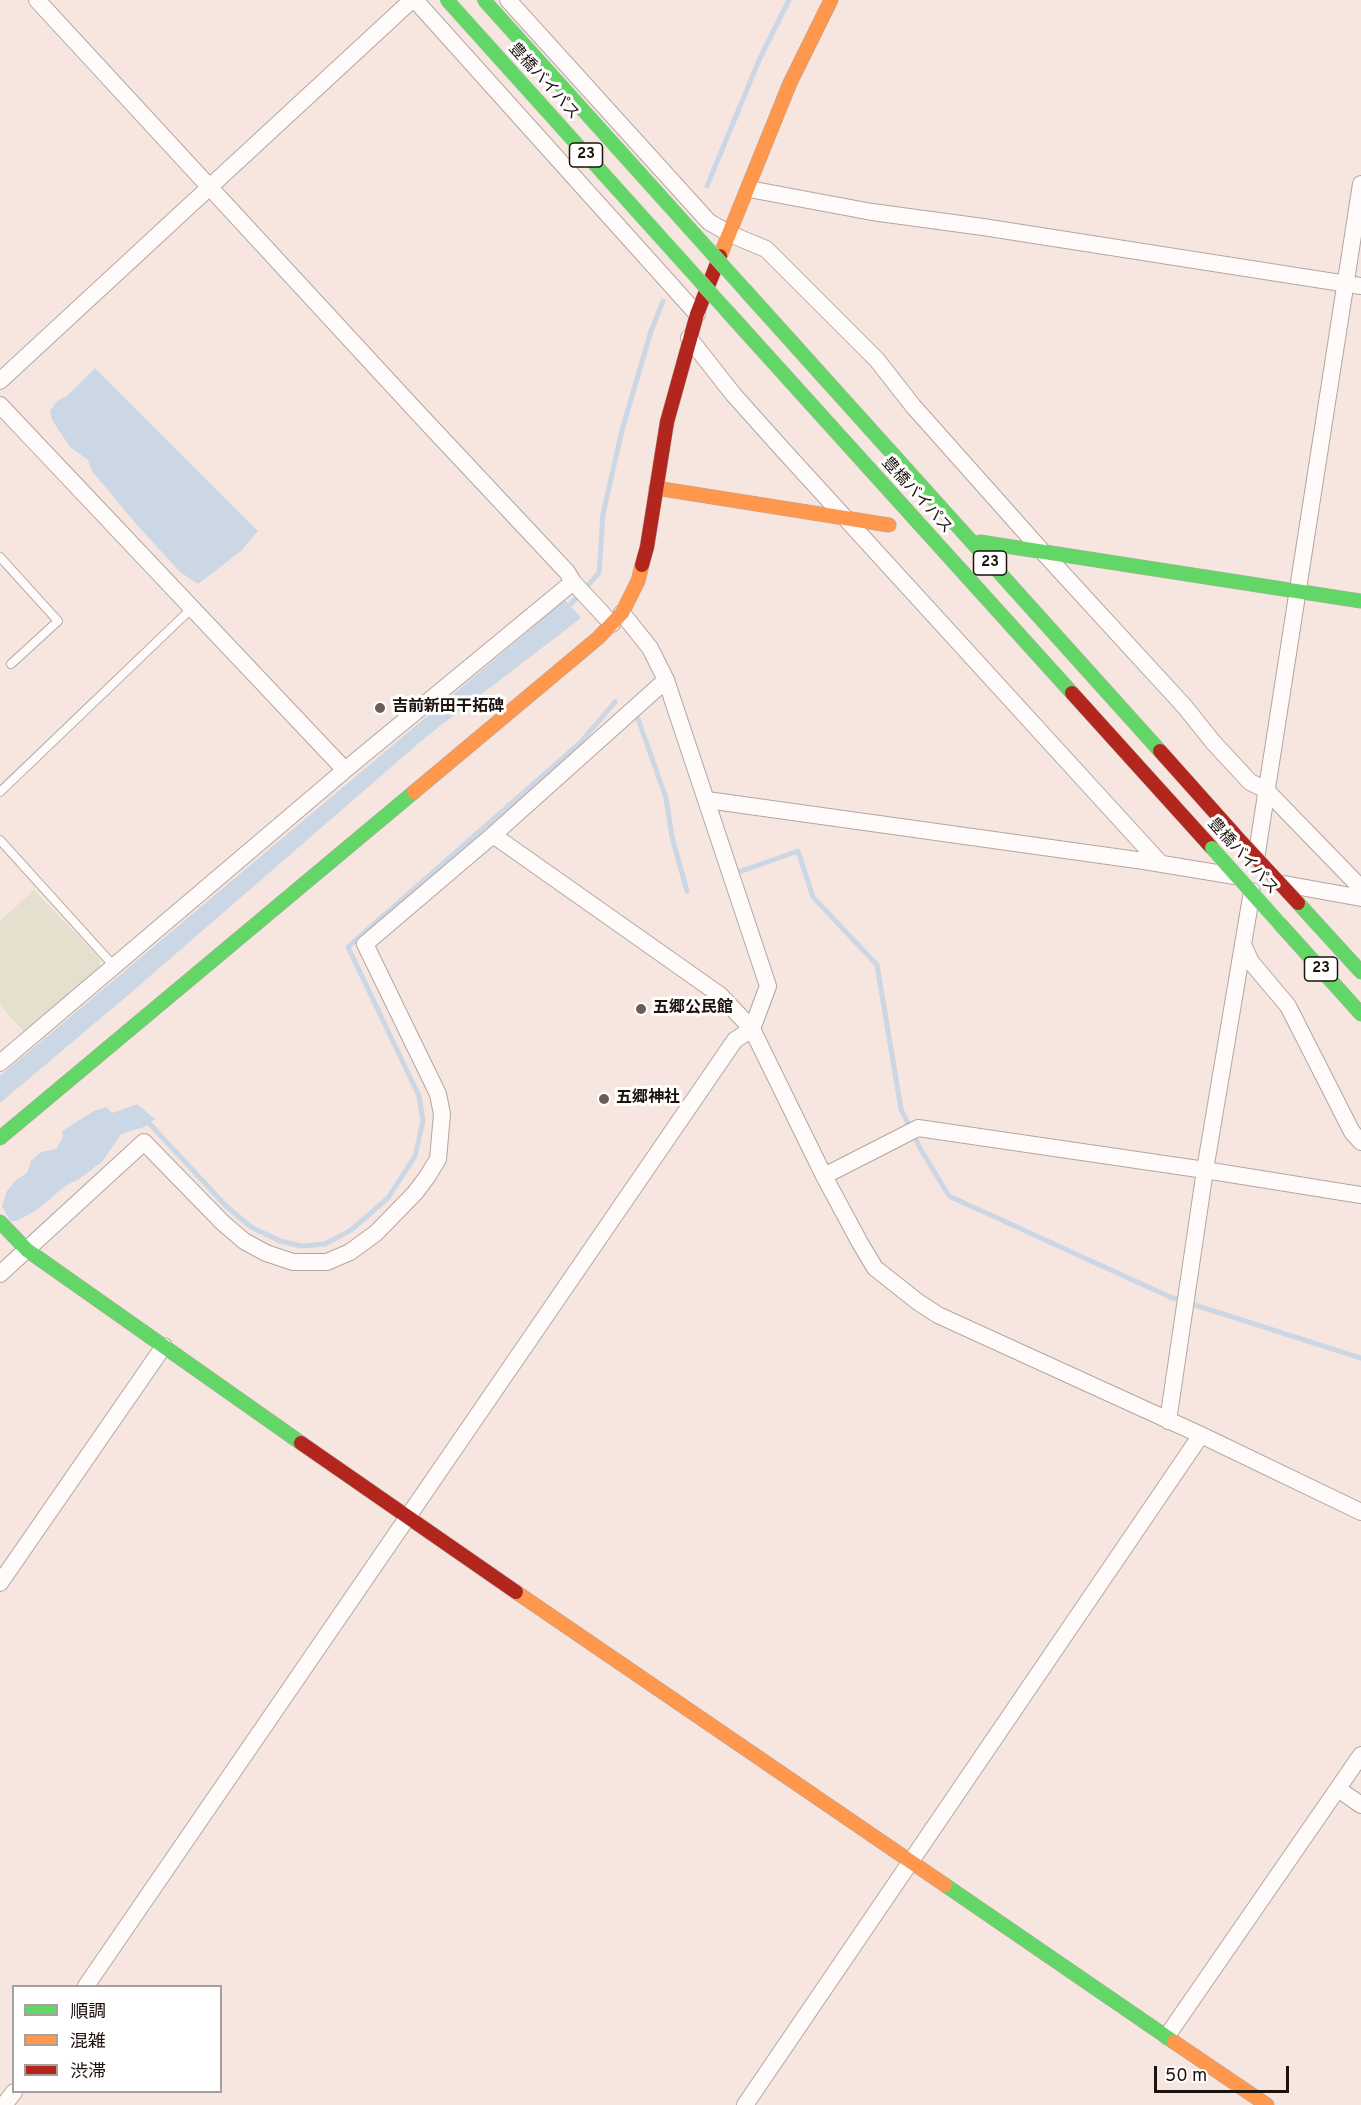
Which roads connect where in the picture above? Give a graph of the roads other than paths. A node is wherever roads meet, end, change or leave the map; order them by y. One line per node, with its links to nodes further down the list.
1 (37, 0): 8 (street)
2 (413, 0): 8 (street); 12 (street)
3 (447, 0): 42 (main road, 豊橋バイパス / 23, bridge)
4 (484, 0): 41 (main road, 豊橋バイパス / 23, bridge)
5 (507, 0): 10 (street)
6 (831, 0): 9 (main road)
7 (1361, 184): 11 (street)
8 (209, 187): 14 (street); 22 (street)
9 (749, 189): 10 (main road); 11 (street)
10 (730, 234): 12 (main road); 20 (street)
11 (1353, 285): 23 (street)
12 (697, 314): 13 (main road)
13 (689, 338): 16 (main road); 17 (street)
14 (0, 381)
15 (0, 405): 25 (street)
16 (656, 488): 17 (main road); 26 (main road)
17 (846, 518): 18 (main road); 35 (street)
18 (889, 525)
19 (980, 542): 20 (main road)
20 (1042, 551): 23 (main road); 30 (street)
21 (0, 557): 27 (lane)
22 (575, 584): 26 (street); 29 (street)
23 (1299, 591): 24 (main road); 30 (street)
24 (1361, 601)
25 (192, 608): 29 (street); 31 (lane)
26 (617, 619): 28 (street); 45 (main road)
27 (11, 664)
28 (666, 680): 32 (street); 33 (street)
29 (345, 770): 40 (street)
30 (1266, 790): 36 (street); 37 (street)
31 (0, 792)
32 (707, 800): 35 (street); 43 (street)
33 (493, 835): 43 (street); 51 (street)
34 (0, 840): 40 (lane)
35 (1161, 864): 36 (street)
36 (1254, 879): 38 (street); 39 (street)
37 (1361, 888)
38 (1361, 898)
39 (1244, 947): 46 (street); 47 (street)
40 (114, 966): 44 (street)
41 (1361, 972)
42 (1361, 1014)
43 (752, 1029): 48 (street); 57 (street)
44 (0, 1063)
45 (0, 1138)
46 (1361, 1142)
47 (1205, 1170): 48 (street); 49 (street); 54 (street)
48 (824, 1176): 54 (street)
49 (1361, 1195)
50 (0, 1222): 51 (main road)
51 (27, 1250): 52 (street); 53 (main road)
52 (0, 1274)
53 (164, 1346): 57 (main road); 58 (street)
54 (1168, 1421): 55 (street)
55 (1201, 1435): 56 (street); 62 (street)
56 (1361, 1512)
57 (407, 1518): 62 (main road); 63 (street)
58 (0, 1583)
59 (1361, 1755): 60 (street)
60 (1338, 1789): 61 (street); 64 (street)
61 (1361, 1805)
62 (911, 1862): 64 (main road); 65 (street)
63 (87, 1985)
64 (1167, 2036): 66 (main road)
65 (745, 2105)
66 (1267, 2105)

